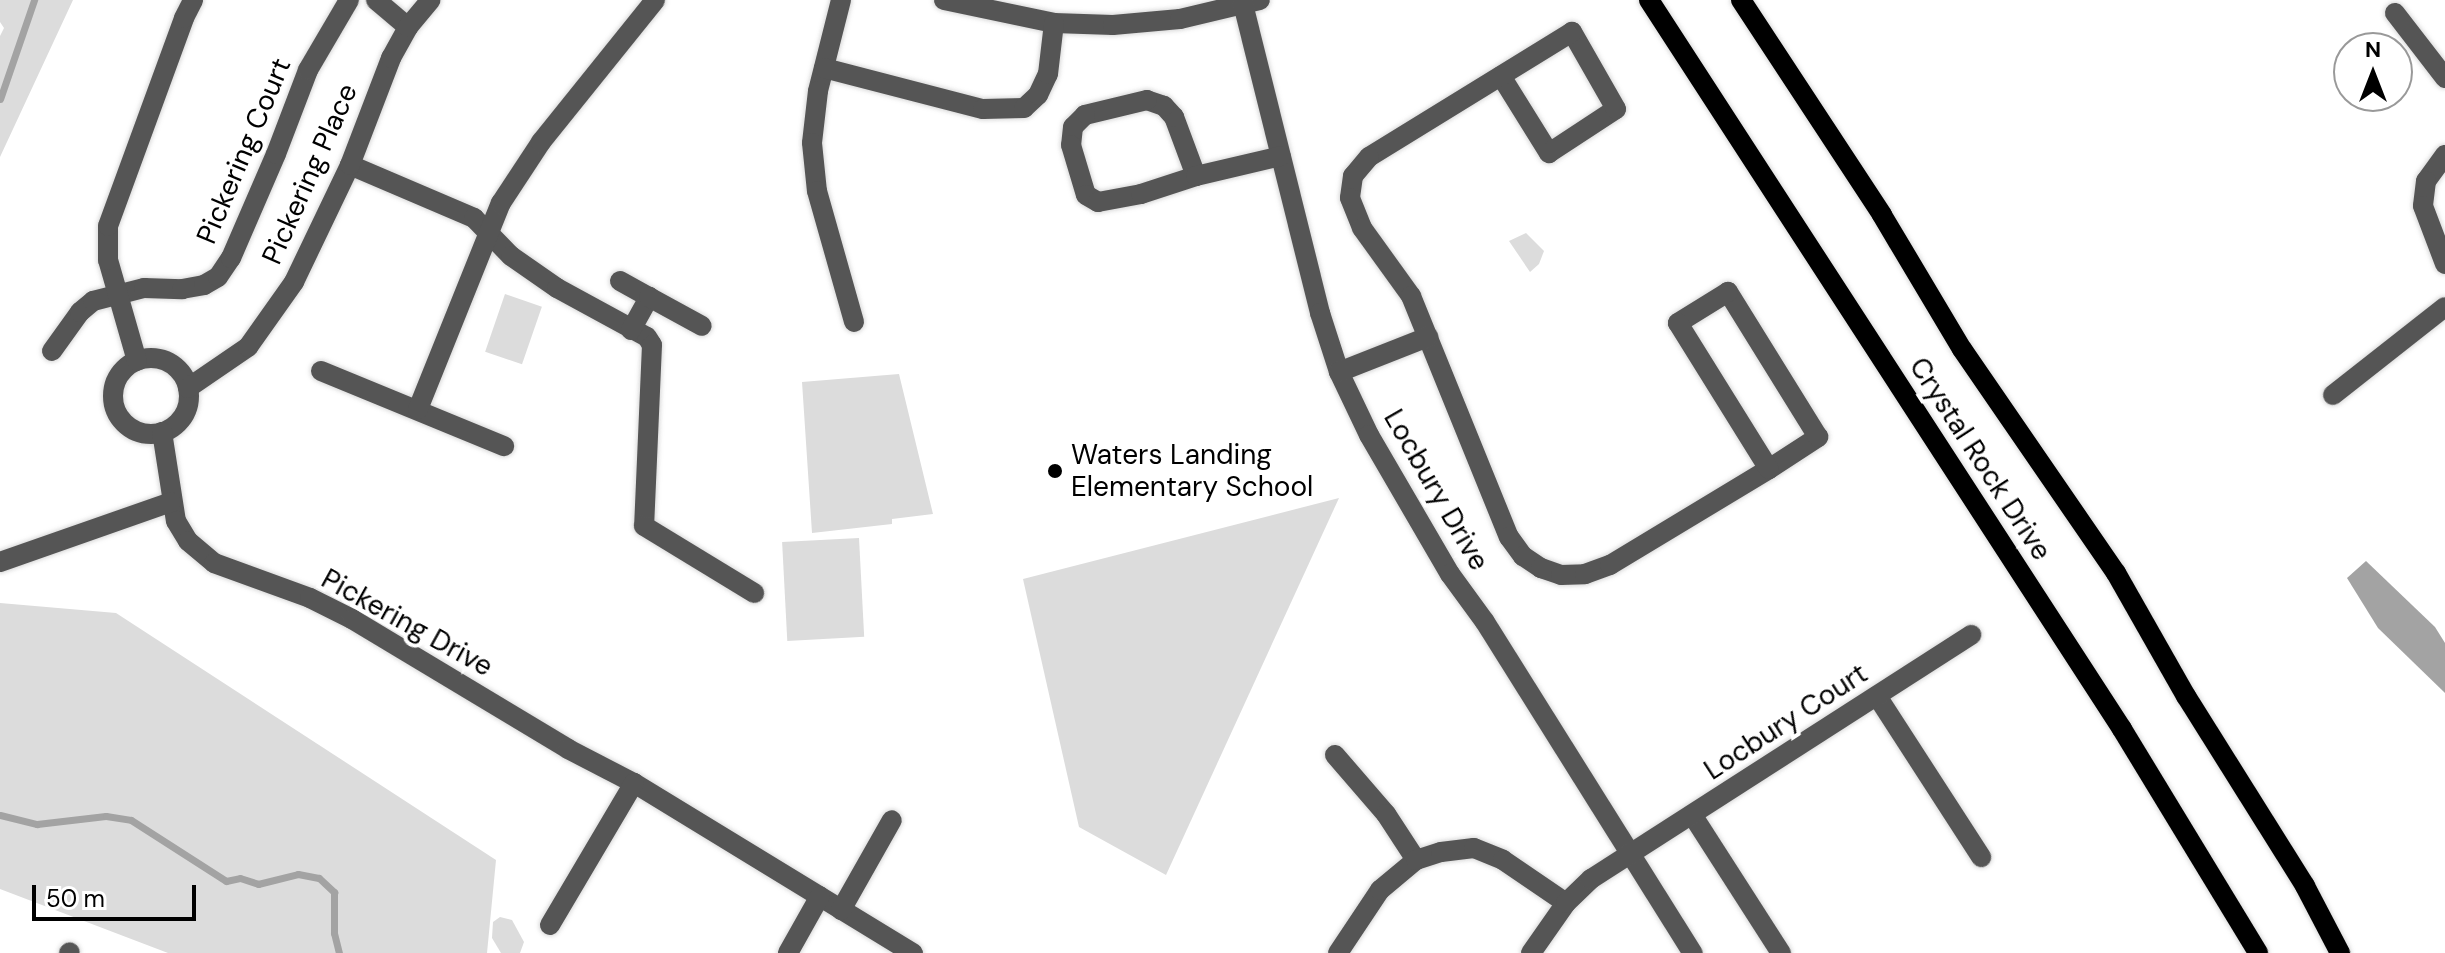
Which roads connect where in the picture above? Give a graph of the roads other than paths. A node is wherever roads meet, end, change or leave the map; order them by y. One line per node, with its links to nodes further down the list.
1 (193, 0): 24 (street)
2 (349, 0): 24 (street, Pickering Court)
3 (376, 0): 13 (street)
4 (431, 0): 13 (street, Pickering Place)
5 (655, 0): 21 (street)
6 (841, 0): 14 (street)
7 (944, 0): 12 (street)
8 (1649, 0): 63 (main road, Crystal Rock Drive)
9 (1741, 0): 64 (main road, Crystal Rock Drive)
10 (1248, 2): 12 (street); 18 (street, Locbury Drive)
11 (2395, 13): 16 (street)
12 (1054, 23): 14 (street)
13 (408, 27): 19 (street, Pickering Place)
14 (824, 68): 27 (street)
15 (1501, 76): 15 (street); 30 (street)
16 (2445, 78)
17 (2445, 155): 22 (street)
18 (1281, 156): 20 (street); 34 (street, Locbury Drive)
19 (350, 165): 21 (street); 35 (street, Pickering Place)
20 (1196, 176): 20 (street)
21 (488, 236): 29 (street); 37 (street)
22 (2445, 264)
23 (620, 281): 25 (street)
24 (120, 294): 31 (street); 32 (street)
25 (649, 297): 28 (street); 29 (street)
26 (2445, 307): 36 (street)
27 (854, 322)
28 (702, 326)
29 (631, 330): 43 (street)
30 (1428, 337): 34 (street); 40 (street)
31 (52, 351)
32 (137, 361): 35 (street); 38 (street)
33 (321, 371): 37 (street)
34 (1339, 372): 50 (street, Locbury Drive)
35 (188, 388): 38 (street)
36 (2333, 395)
37 (418, 409): 39 (street)
38 (162, 432): 41 (street, Pickering Drive)
39 (504, 446)
40 (1769, 469): 40 (street)
41 (171, 502): 42 (street); 47 (street, Pickering Drive)
42 (0, 562)
43 (754, 593)
44 (1971, 635): 45 (street, Locbury Court)
45 (1877, 696): 48 (street, Locbury Court); 51 (street)
46 (1335, 755): 52 (street)
47 (634, 783): 53 (street, Pickering Drive); 56 (street)
48 (1693, 816): 50 (street, Locbury Court); 62 (street)
49 (892, 820): 55 (street)
50 (1631, 853): 54 (street, Locbury Court); 61 (street, Locbury Drive)
51 (1981, 857)
52 (1416, 860): 54 (street); 59 (street)
53 (820, 896): 55 (street, Pickering Drive); 57 (street)
54 (1566, 903): 60 (street, Locbury Court)
55 (841, 910): 58 (street, Pickering Drive)
56 (550, 925)
57 (788, 953)
58 (913, 953)
59 (1338, 953)
60 (1531, 953)
61 (1693, 953)
62 (1781, 953)
63 (2258, 953)
64 (2340, 953)

